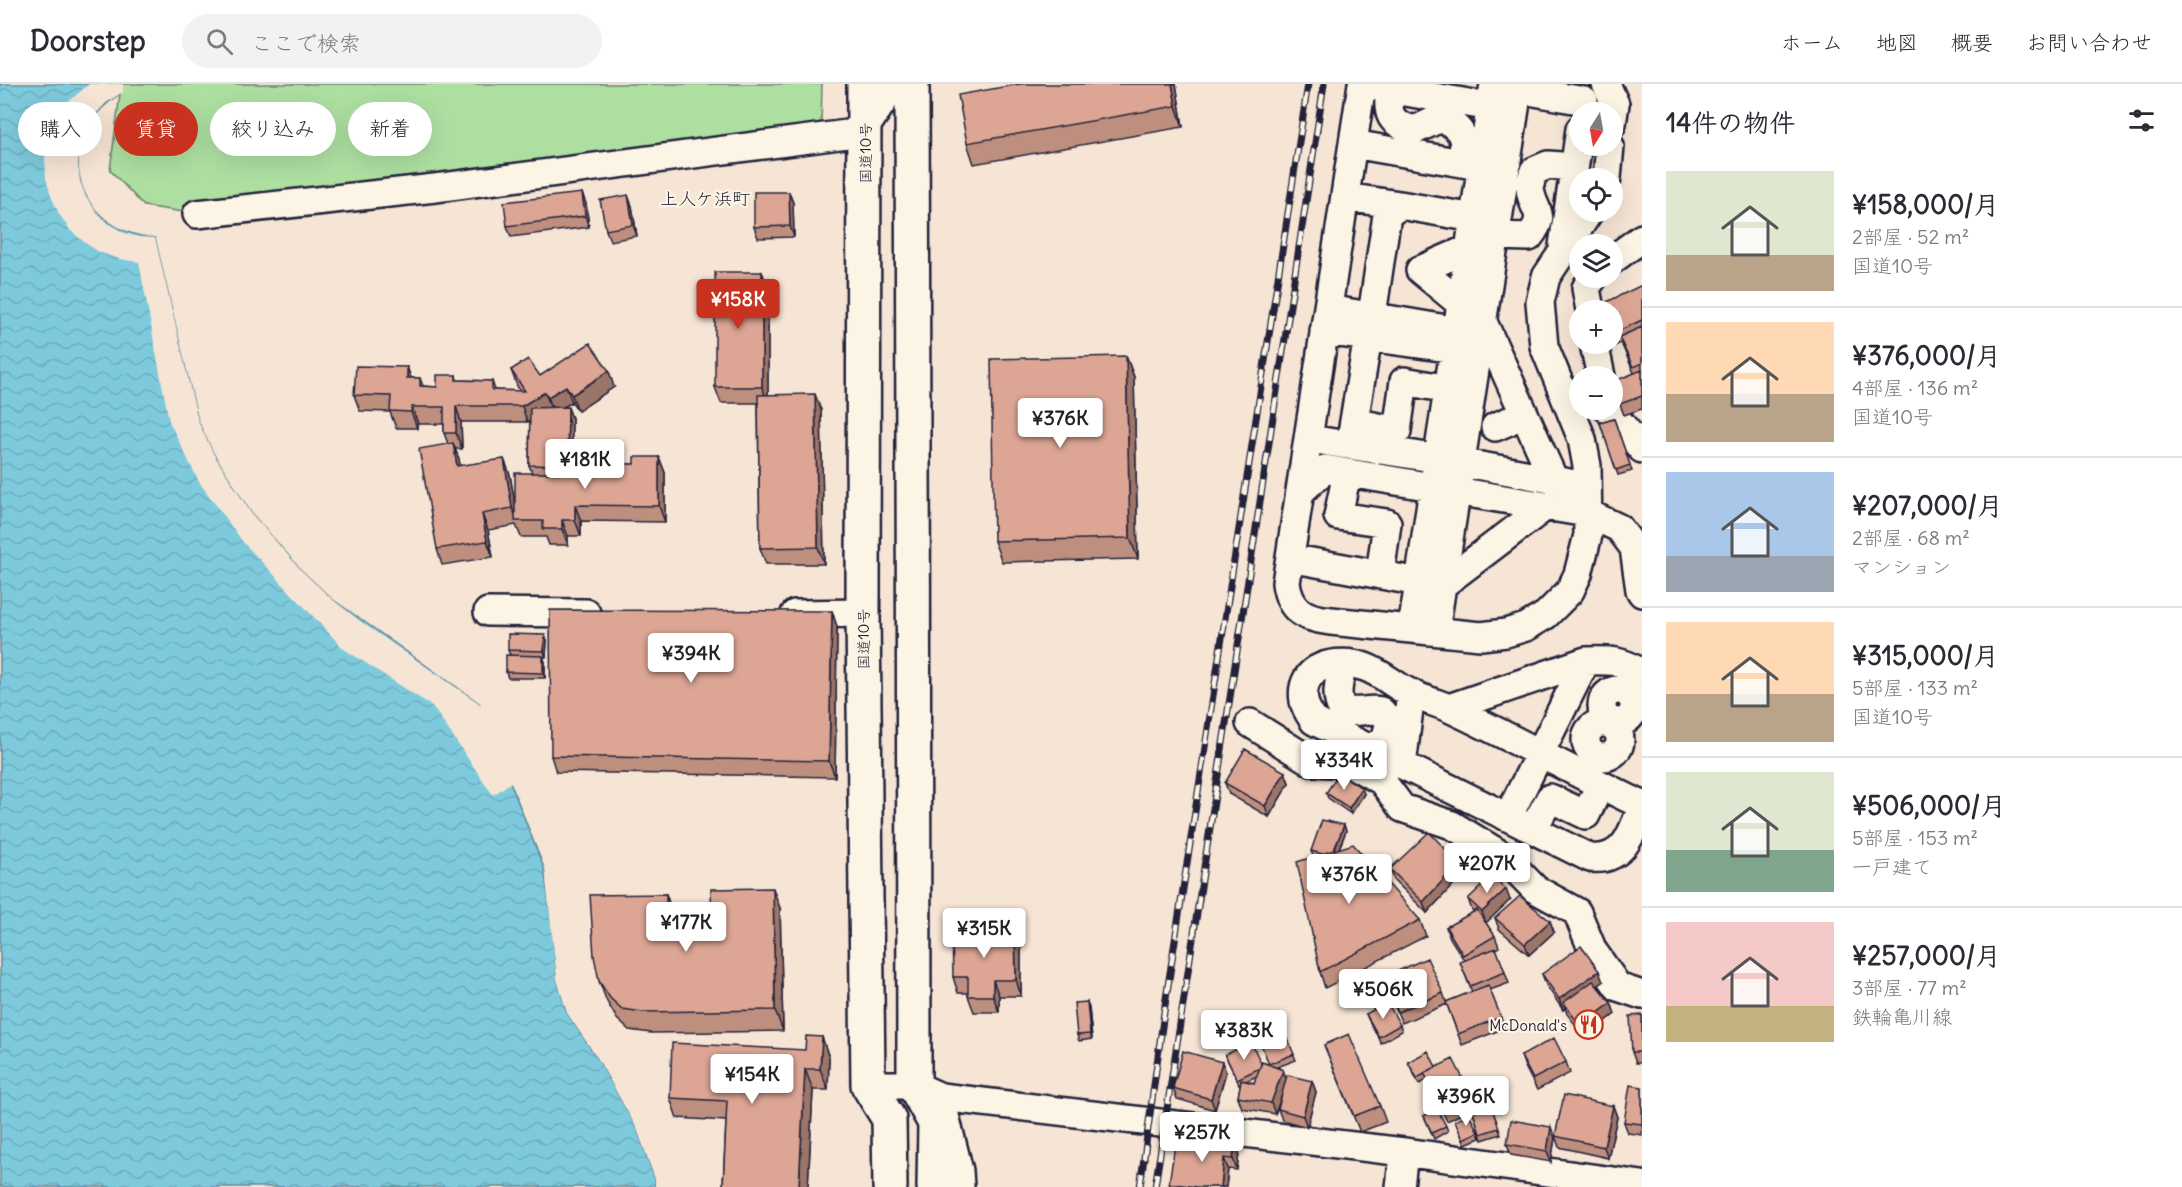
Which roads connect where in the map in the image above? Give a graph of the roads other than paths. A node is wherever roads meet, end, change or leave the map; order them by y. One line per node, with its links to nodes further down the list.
1 (864, 84): 10 (main road, 国道10号)
2 (895, 84): 10 (street)
3 (912, 84): 66 (main road)
4 (1362, 84): 6 (street); 11 (street)
5 (1606, 84): 9 (street)
6 (1390, 89): 7 (street); 13 (street)
7 (1505, 91): 8 (street); 13 (street); 20 (street)
8 (1586, 99)
9 (1613, 102)
10 (866, 128): 17 (street); 46 (main road, 国道10号)
11 (1353, 144): 13 (street); 15 (street)
12 (1576, 156): 14 (street)
13 (1473, 165): 18 (street)
14 (1574, 167): 20 (street); 24 (street)
15 (1345, 196): 16 (street); 25 (street)
16 (1401, 206): 18 (street); 26 (street)
17 (197, 213)
18 (1474, 218): 22 (street)
19 (1582, 222): 24 (street)
20 (1496, 236): 27 (street)
21 (1642, 238): 23 (street)
22 (1470, 248): 27 (street); 27 (street)
23 (1623, 252)
24 (1562, 253): 38 (street)
25 (1326, 320): 26 (street); 31 (street)
26 (1370, 326): 27 (street); 27 (street); 30 (street)
27 (1467, 332): 28 (street); 33 (street); 35 (street); 35 (street)
28 (1449, 389): 30 (street); 33 (street)
29 (1617, 420): 32 (street)
30 (1352, 434): 31 (street); 33 (street)
31 (1308, 439): 34 (street); 37 (street)
32 (1642, 449)
33 (1449, 461): 35 (street); 36 (street)
34 (1336, 471): 36 (street); 37 (street); 41 (street)
35 (1544, 478): 38 (street)
36 (1445, 490): 39 (street); 42 (street)
37 (1300, 492): 40 (street)
38 (1587, 500): 39 (street); 43 (street); 48 (street)
39 (1546, 506): 42 (street)
40 (1290, 558): 41 (street); 48 (street)
41 (1380, 575): 42 (street)
42 (1431, 583): 48 (street)
43 (1642, 593)
44 (488, 612): 45 (street)
45 (605, 613)
46 (863, 613): 47 (street); 65 (main road, 国道10号)
47 (770, 614)
48 (1424, 630)
49 (1586, 661): 51 (street); 52 (street); 54 (street)
50 (1342, 664): 53 (street); 57 (street); 57 (street)
51 (1642, 674)
52 (1574, 685): 55 (street); 55 (street)
53 (1411, 693): 54 (street); 59 (street)
54 (1449, 708): 58 (street)
55 (1557, 719): 58 (street)
56 (1250, 723): 64 (street)
57 (1371, 748): 59 (street)
58 (1540, 754): 60 (street); 62 (street)
59 (1402, 765): 62 (street)
60 (1600, 785): 61 (street); 63 (street)
61 (1642, 805): 63 (street)
62 (1508, 817): 63 (street)
63 (1533, 830)
64 (1642, 995)
65 (868, 1084): 66 (street); 69 (main road)
66 (914, 1085): 67 (street); 70 (main road); 71 (main road)
67 (1404, 1152): 68 (street); 72 (street)
68 (1642, 1185)
69 (890, 1187)
70 (934, 1187)
71 (957, 1187)
72 (1400, 1187)

